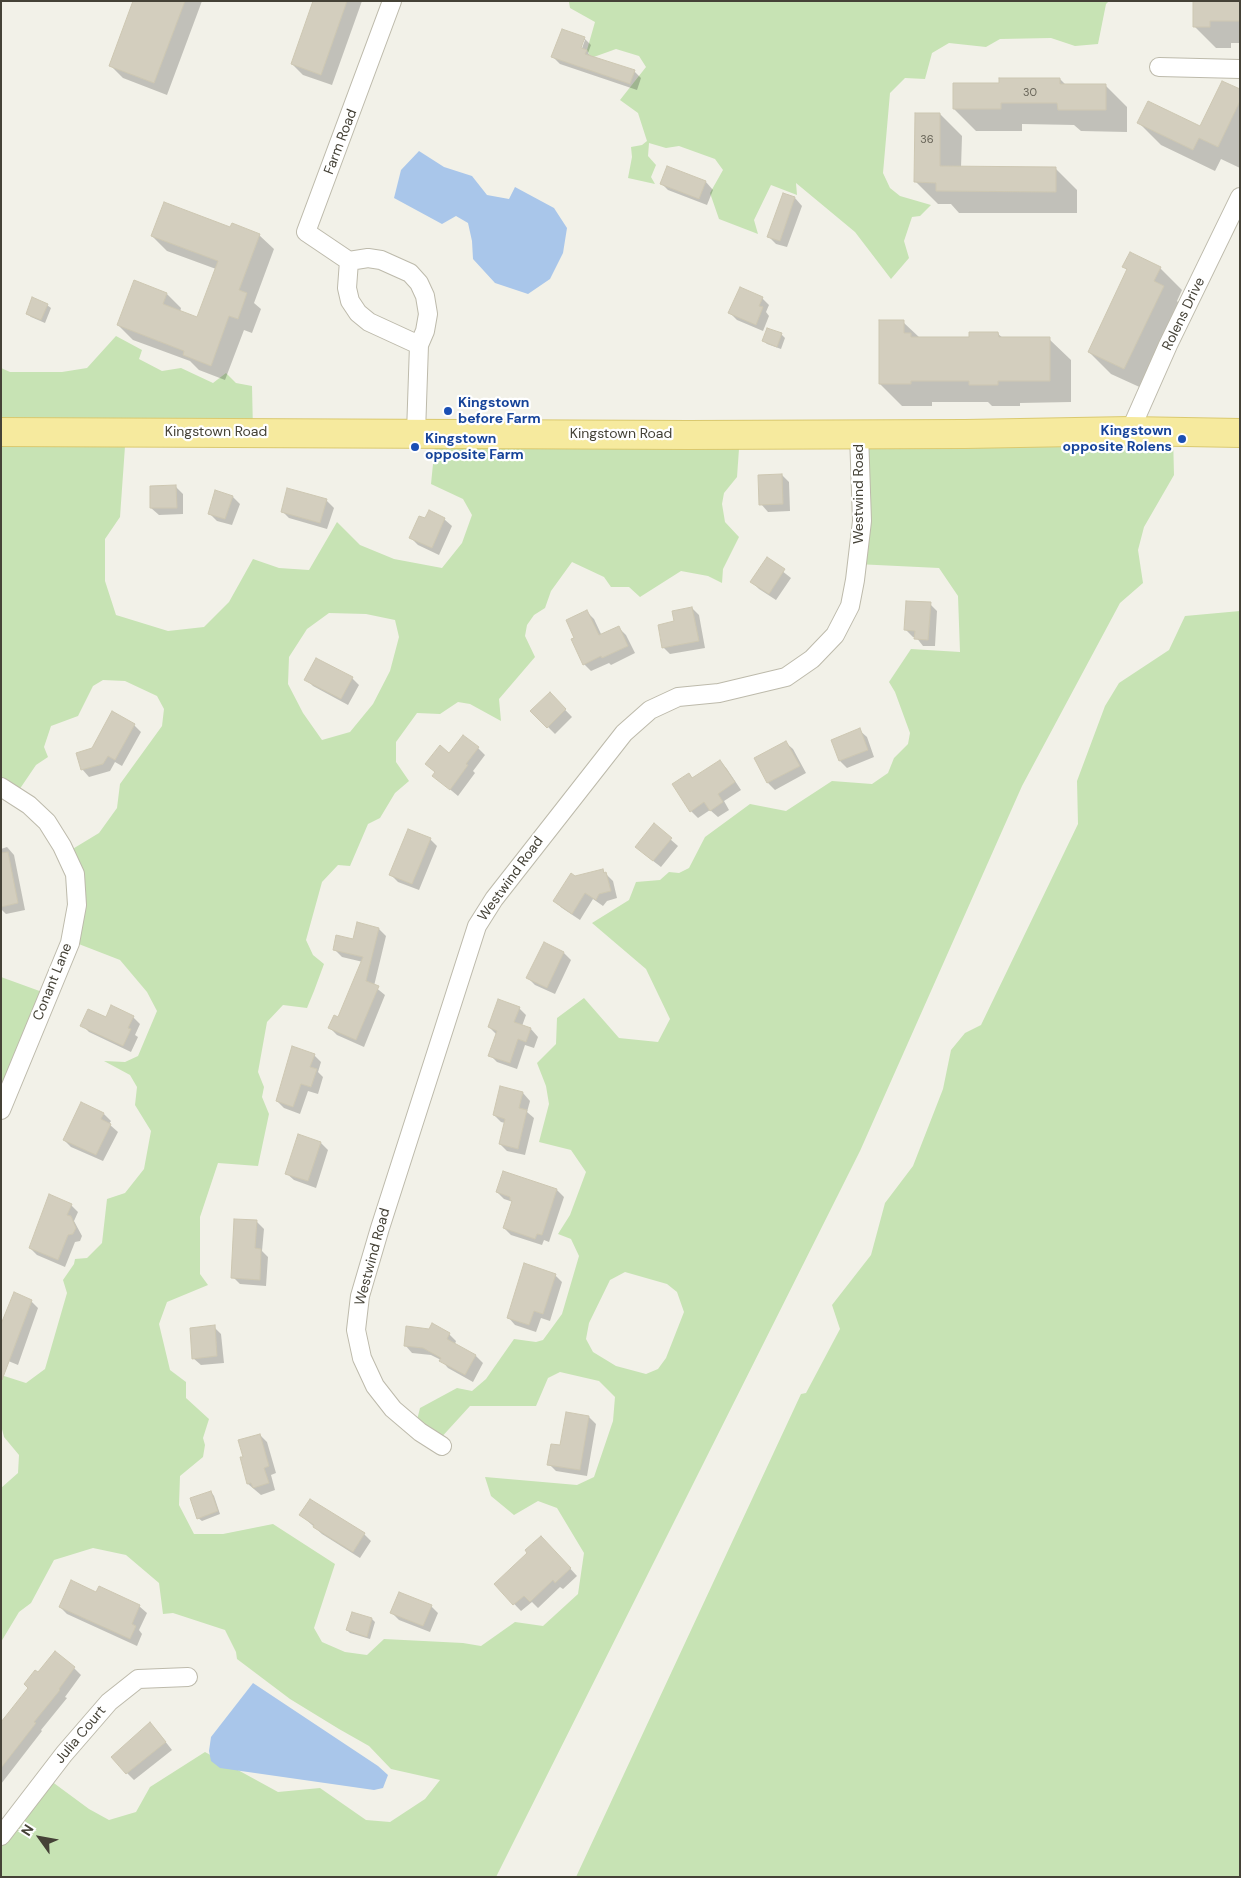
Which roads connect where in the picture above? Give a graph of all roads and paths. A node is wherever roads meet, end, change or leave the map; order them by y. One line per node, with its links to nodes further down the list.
1 (392, 1): 5 (street, Farm Road)
2 (1159, 67): 3 (street)
3 (1240, 69)
4 (1240, 197): 7 (street, Rolens Drive)
5 (349, 261): 6 (street); 6 (street)
6 (419, 345): 9 (street)
7 (1130, 431): 10 (main road, Kingstown Road); 11 (main road, Kingstown Road)
8 (1, 432): 9 (main road, Kingstown Road)
9 (416, 433): 11 (main road, Kingstown Road)
10 (1240, 433)
11 (859, 434): 14 (street, Westwind Road)
12 (1, 787): 13 (street, Conant Lane)
13 (1, 1110)
14 (442, 1446)
15 (188, 1677): 16 (street, Julia Court)
16 (1, 1836)

